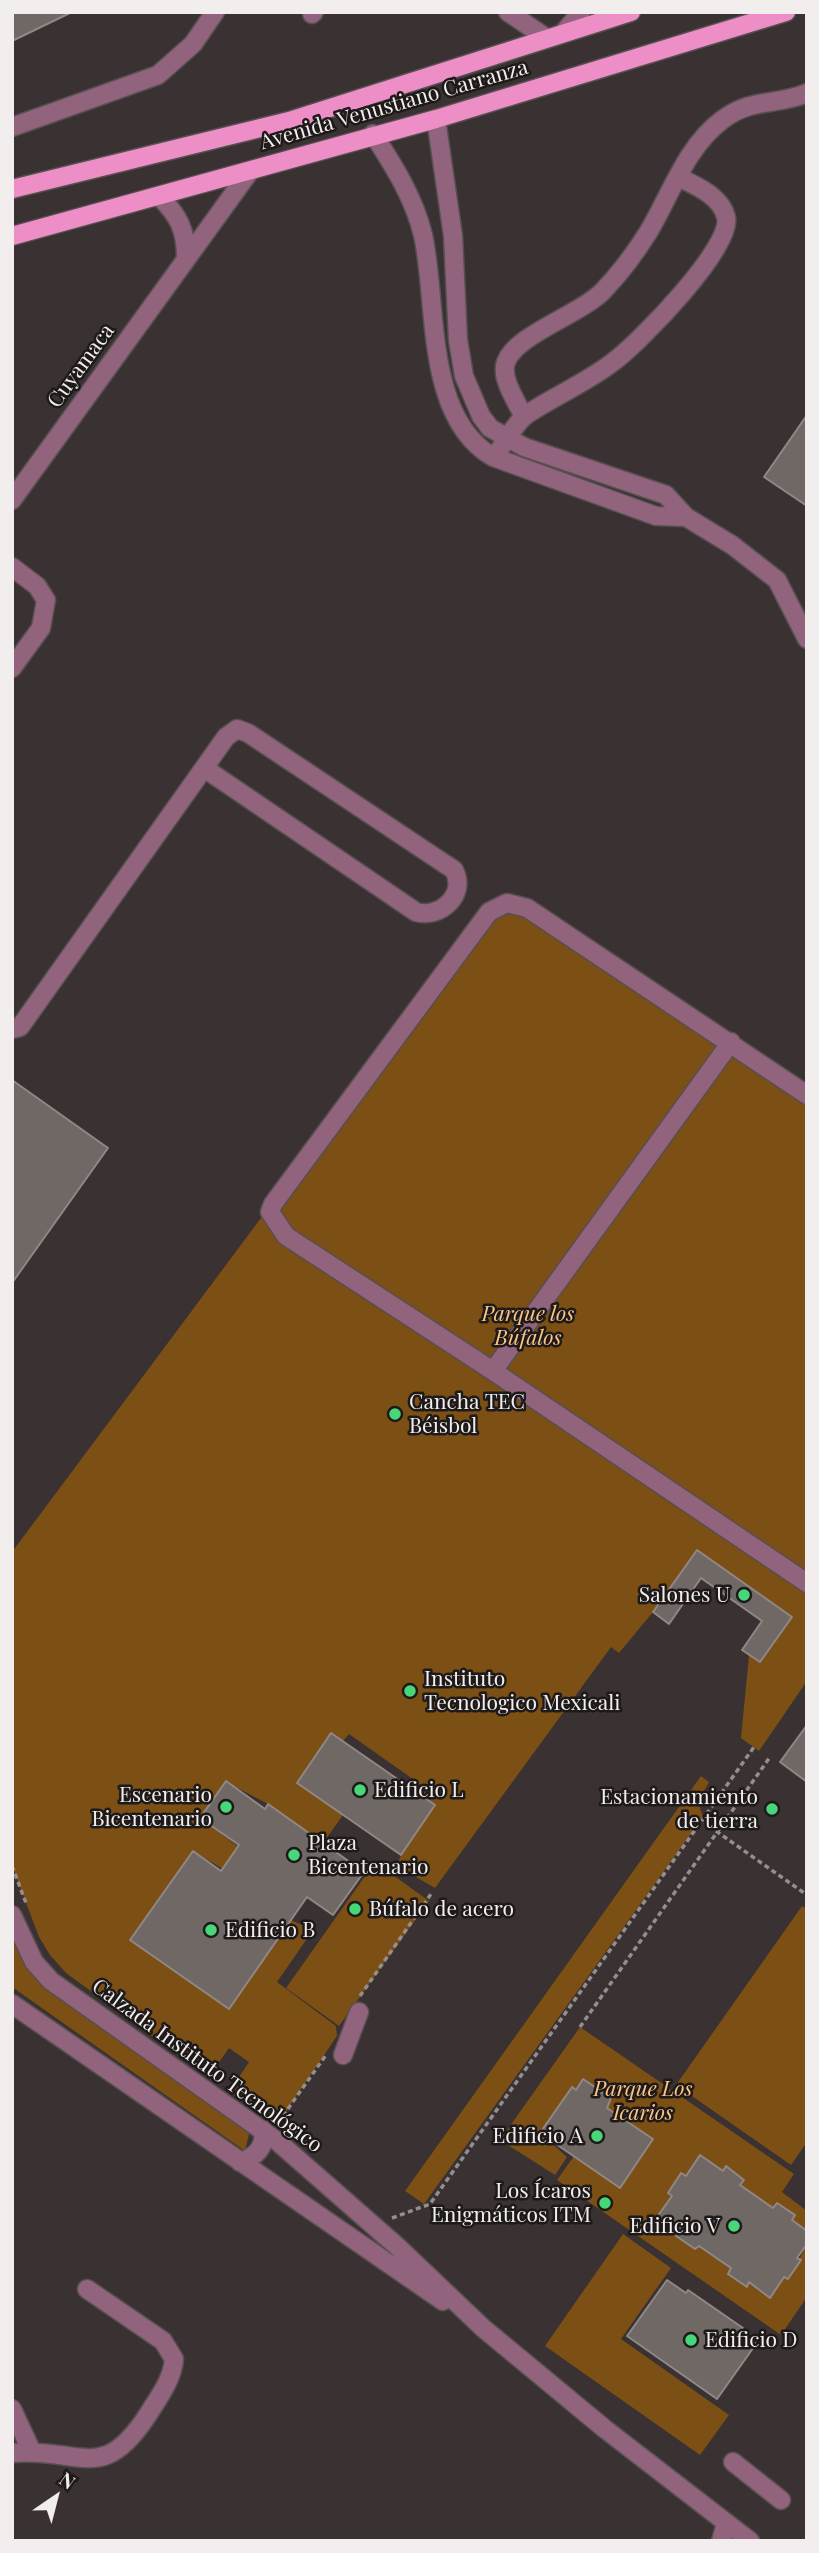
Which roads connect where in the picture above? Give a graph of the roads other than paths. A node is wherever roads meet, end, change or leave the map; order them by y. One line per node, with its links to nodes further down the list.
1 (215, 12): 11 (street)
2 (508, 12): 8 (street)
3 (581, 12): 7 (street)
4 (631, 12): 7 (main road, Avenida Venustiano Carranza)
5 (786, 12): 6 (main road, Avenida Venustiano Carranza)
6 (732, 20): 10 (main road, Avenida Venustiano Carranza)
7 (564, 32): 8 (main road, Avenida Venustiano Carranza)
8 (545, 37): 15 (main road, Avenida Venustiano Carranza)
9 (807, 93): 14 (street)
10 (436, 119): 12 (main road, Avenida Venustiano Carranza); 22 (street)
11 (12, 127)
12 (373, 134): 13 (main road, Avenida Venustiano Carranza); 23 (street)
13 (250, 171): 16 (main road, Avenida Venustiano Carranza); 20 (street, Cuyamaca)
14 (677, 177): 21 (street); 21 (street)
15 (12, 189)
16 (159, 196): 17 (main road, Avenida Venustiano Carranza); 20 (street)
17 (89, 215): 18 (main road); 19 (main road, Avenida Venustiano Carranza)
18 (12, 223)
19 (12, 236)
20 (186, 258): 24 (street, Cuyamaca)
21 (524, 417): 22 (street)
22 (506, 439): 23 (street); 25 (street)
23 (493, 457): 25 (street)
24 (12, 500)
25 (686, 517): 27 (street)
26 (14, 572): 28 (street)
27 (807, 639)
28 (12, 668)
29 (204, 768): 29 (street); 30 (street)
30 (12, 1029)
31 (731, 1042): 32 (street); 33 (street); 33 (street)
32 (807, 1095)
33 (493, 1371): 34 (street)
34 (807, 1583)
35 (20, 1910): 39 (street, Calzada Instituto Tecnológico)
36 (12, 2004): 40 (street, Calzada Instituto Tecnológico)
37 (356, 2008): 38 (street)
38 (335, 2054)
39 (266, 2124): 40 (street); 42 (street, Calzada Instituto Tecnológico)
40 (240, 2162): 42 (street, Calzada Instituto Tecnológico)
41 (88, 2289): 44 (street)
42 (483, 2328): 48 (street, Calzada Instituto Tecnológico)
43 (12, 2409): 44 (street)
44 (32, 2452): 45 (street)
45 (12, 2453)
46 (733, 2462): 47 (street)
47 (781, 2500)
48 (726, 2523): 49 (street); 50 (street, Calzada Instituto Tecnológico)
49 (721, 2541)
50 (750, 2541)

